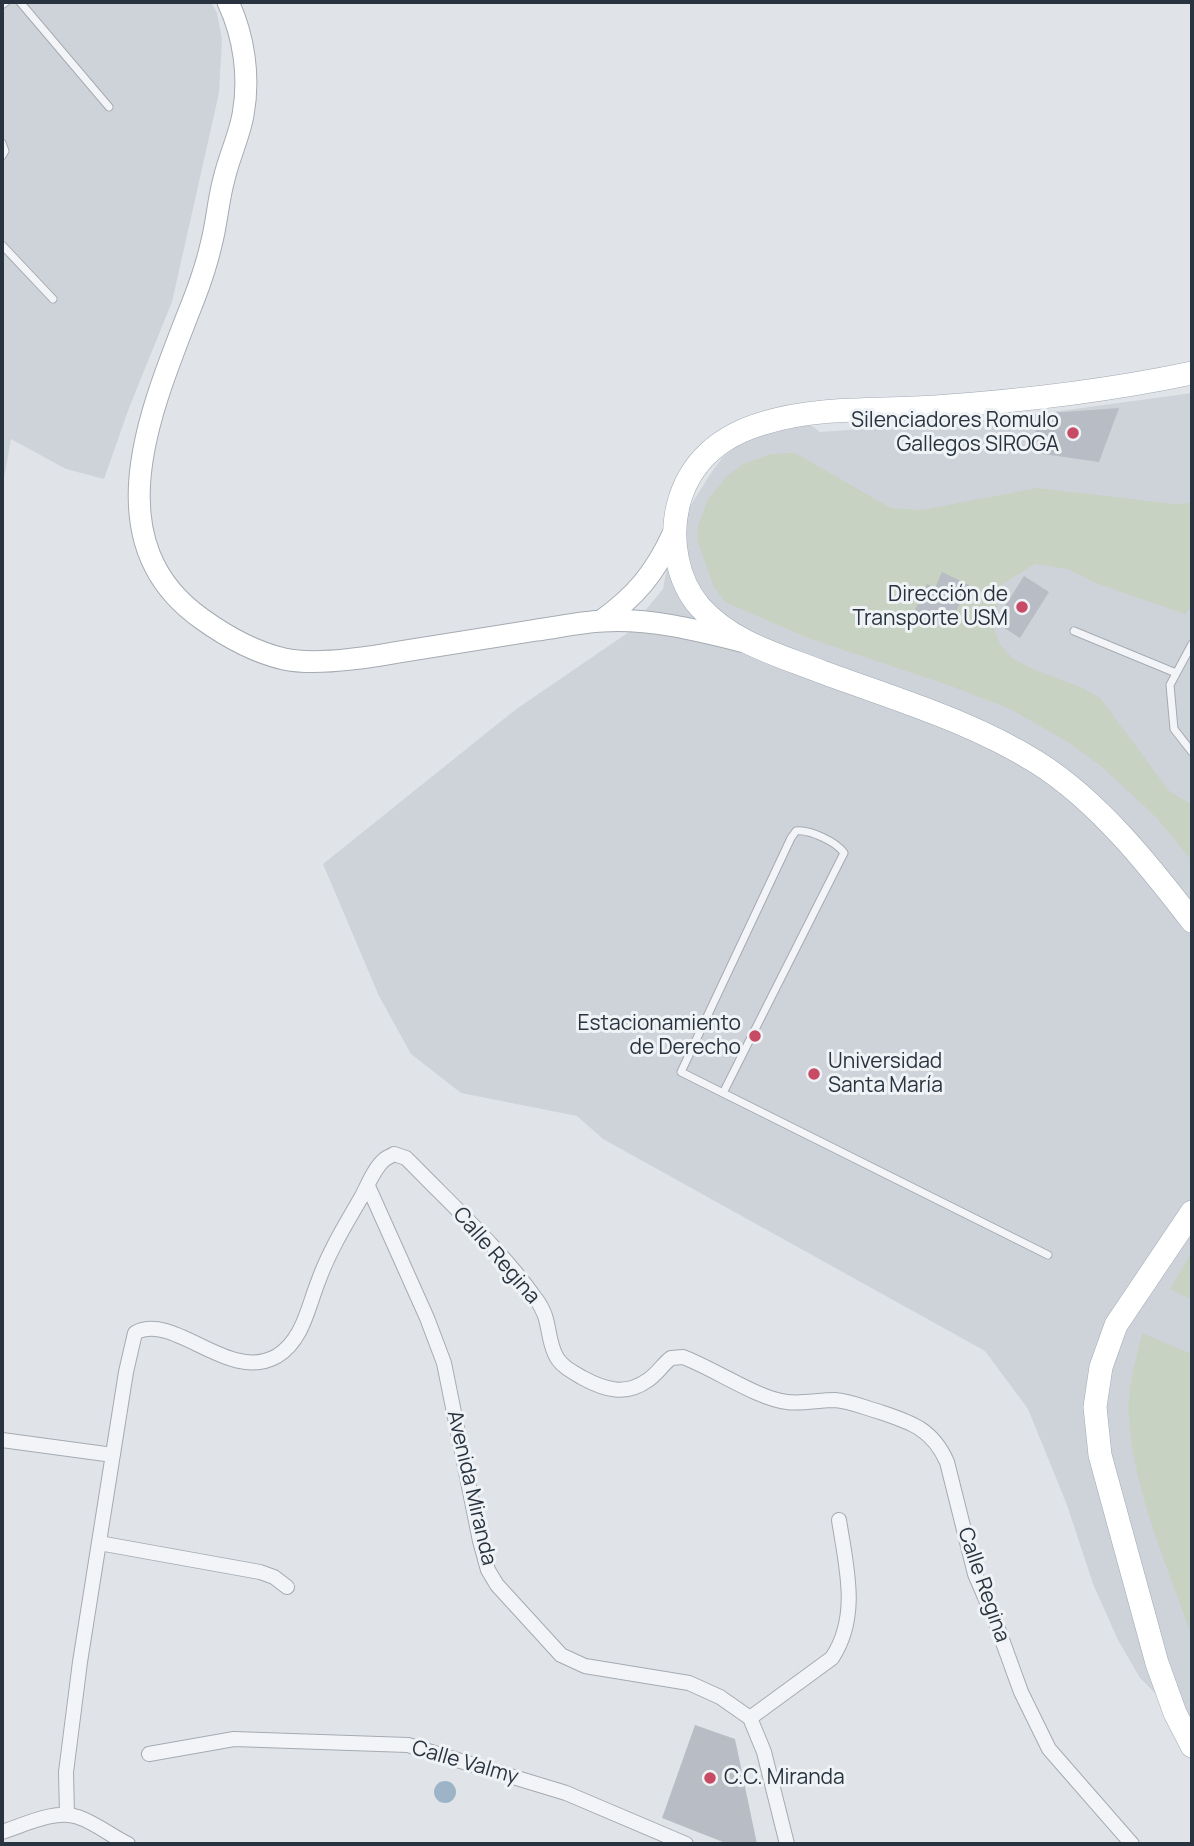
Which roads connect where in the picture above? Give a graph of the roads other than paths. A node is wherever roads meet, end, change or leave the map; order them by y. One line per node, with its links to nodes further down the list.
1 (6, 2): 4 (lane)
2 (20, 2): 5 (lane)
3 (229, 2): 12 (main road)
4 (2, 5)
5 (109, 107)
6 (2, 143): 7 (lane)
7 (2, 156)
8 (2, 245): 9 (lane)
9 (53, 299)
10 (1192, 373): 11 (main road)
11 (673, 534): 12 (main road); 14 (main road)
12 (601, 621): 14 (main road)
13 (1074, 631): 16 (lane)
14 (741, 641): 18 (main road)
15 (1192, 644): 16 (lane)
16 (1176, 673): 17 (lane)
17 (1192, 752)
18 (1192, 921)
19 (723, 1093): 19 (lane); 22 (lane)
20 (368, 1186): 24 (street, Calle Regina); 28 (street, Avenida Miranda); 36 (street, Calle Regina)
21 (1192, 1212): 29 (main road)
22 (1048, 1255)
23 (2, 1440): 24 (street)
24 (113, 1455): 26 (street)
25 (839, 1520): 28 (street)
26 (99, 1544): 27 (street); 31 (street)
27 (288, 1587)
28 (750, 1718): 35 (street)
29 (1192, 1746)
30 (149, 1754): 34 (street, Calle Valmy)
31 (67, 1815): 32 (street); 33 (street)
32 (2, 1832)
33 (128, 1844)
34 (686, 1844)
35 (787, 1844)
36 (1132, 1844)

